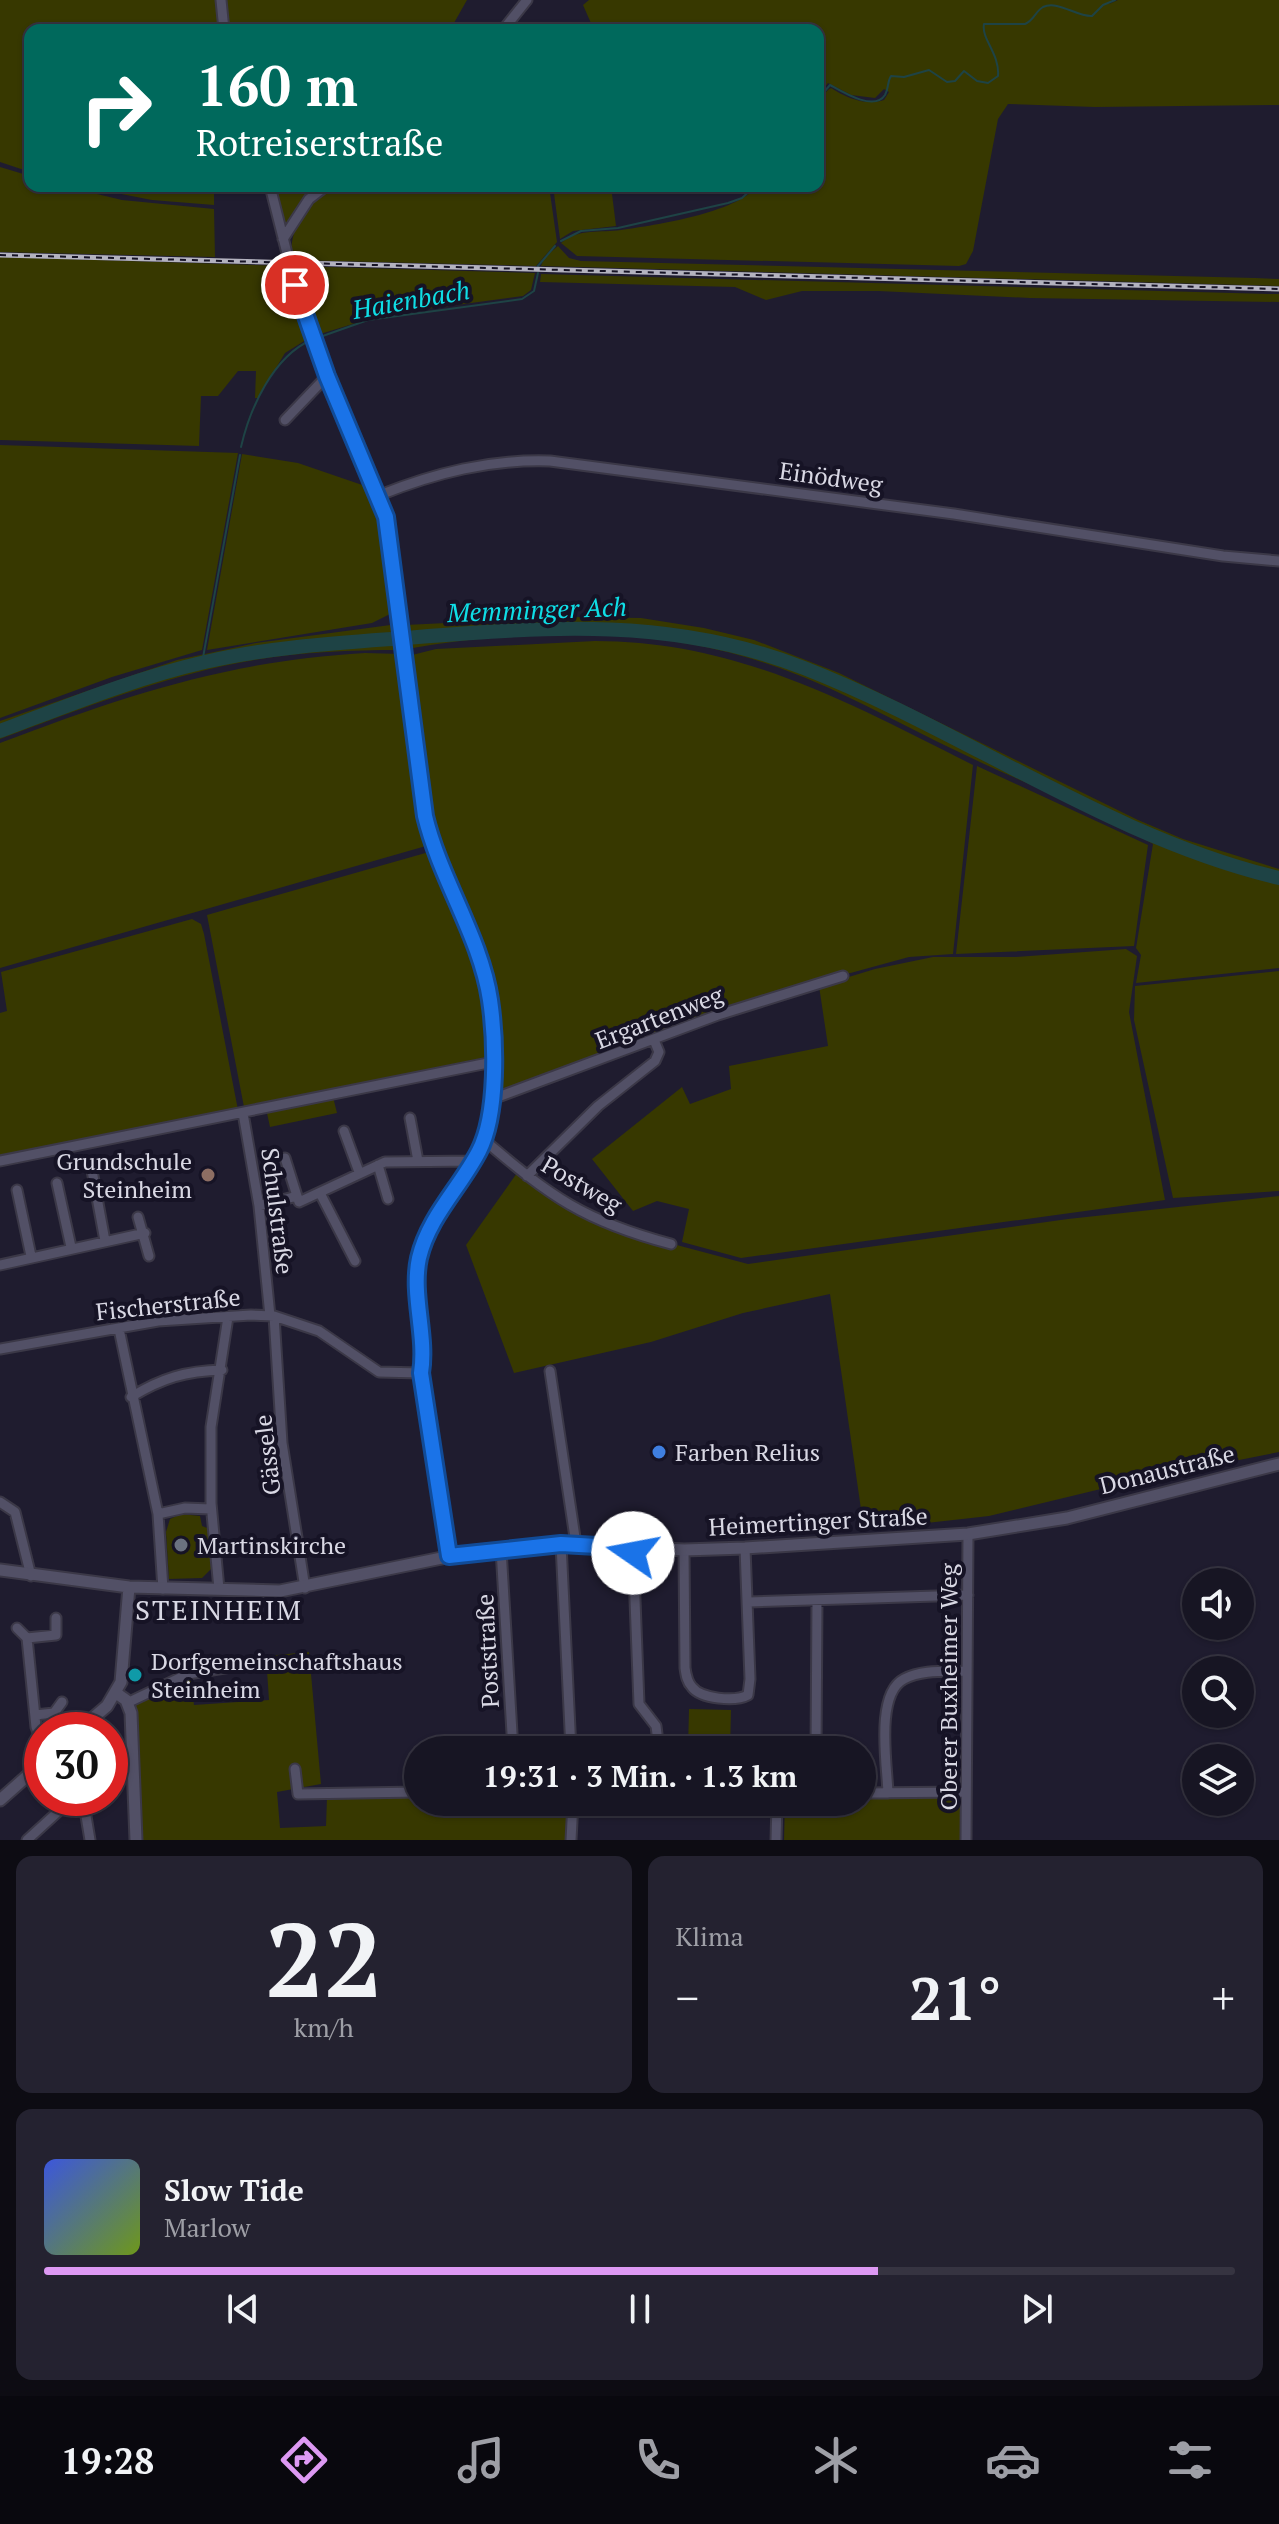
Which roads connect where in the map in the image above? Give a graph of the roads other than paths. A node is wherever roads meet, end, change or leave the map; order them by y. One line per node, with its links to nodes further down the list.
1 (221, 0): 3 (street)
2 (527, 0): 4 (street)
3 (223, 24)
4 (508, 24)
5 (271, 192): 7 (street)
6 (318, 192): 7 (street)
7 (283, 239): 8 (street)
8 (327, 376): 9 (street); 10 (street)
9 (285, 420)
10 (380, 495): 11 (street, Einödweg); 14 (street)
11 (1279, 561)
12 (843, 976): 13 (street, Ergartenweg)
13 (654, 1040): 15 (street, Ergartenweg); 27 (street)
14 (493, 1062): 15 (street); 16 (street)
15 (490, 1100): 19 (street)
16 (243, 1113): 21 (street); 33 (street, Schulstraße)
17 (410, 1118): 22 (street)
18 (344, 1131): 26 (street)
19 (483, 1139): 23 (street); 27 (street, Postweg)
20 (285, 1158): 31 (street)
21 (0, 1161)
22 (418, 1161): 23 (street); 25 (street)
23 (473, 1161): 49 (street)
24 (91, 1165): 36 (street)
25 (378, 1165): 26 (street); 32 (street)
26 (359, 1172): 30 (street)
27 (527, 1176): 37 (street, Postweg)
28 (57, 1183): 38 (street)
29 (17, 1190): 39 (street)
30 (320, 1193): 31 (street); 41 (street)
31 (297, 1196): 33 (street)
32 (388, 1199)
33 (259, 1206): 43 (street, Schulstraße)
34 (138, 1217): 35 (street)
35 (145, 1233): 36 (street); 40 (street)
36 (105, 1241): 38 (street)
37 (671, 1244)
38 (71, 1247): 39 (street)
39 (31, 1256): 42 (street)
40 (149, 1256)
41 (355, 1261)
42 (0, 1265)
43 (272, 1316): 44 (street, Fischerstraße); 49 (street, Fischerstraße); 67 (street, Gässele)
44 (228, 1317): 45 (street, Fischerstraße); 47 (street)
45 (119, 1329): 46 (street, Fischerstraße); 50 (street)
46 (0, 1349)
47 (222, 1370): 50 (street); 53 (street)
48 (550, 1371): 58 (street)
49 (421, 1373): 63 (street)
50 (131, 1397): 54 (street)
51 (1279, 1464): 55 (street, Donaustraße)
52 (0, 1502): 65 (street)
53 (211, 1509): 54 (street); 69 (street)
54 (158, 1514): 68 (street)
55 (1067, 1518): 56 (street, Heimertinger Straße)
56 (968, 1534): 60 (street, Heimertinger Straße); 70 (street, Oberer Buxheimer Weg)
57 (561, 1544): 58 (street, Heimertinger Straße); 61 (street, Heimertinger Straße); 85 (street)
58 (576, 1544): 59 (street, Heimertinger Straße)
59 (633, 1548): 62 (street, Heimertinger Straße); 86 (street)
60 (745, 1548): 62 (street, Heimertinger Straße); 72 (street)
61 (501, 1549): 63 (street, Heimertinger Straße); 84 (street, Poststraße)
62 (684, 1550): 72 (street)
63 (449, 1556): 67 (street, Heimertinger Straße)
64 (0, 1570): 65 (street, Heimertinger Straße)
65 (31, 1576): 66 (street, Heimertinger Straße)
66 (129, 1587): 68 (street, Heimertinger Straße); 78 (street)
67 (305, 1588): 69 (street, Heimertinger Straße)
68 (163, 1589): 69 (street, Heimertinger Straße)
69 (219, 1589)
70 (968, 1595): 71 (street); 77 (street, Oberer Buxheimer Weg)
71 (817, 1601): 72 (street); 87 (street)
72 (749, 1602)
73 (56, 1618): 75 (street)
74 (17, 1628): 75 (street)
75 (27, 1638): 81 (street)
76 (262, 1662): 80 (street)
77 (967, 1671): 91 (street, Oberer Buxheimer Weg); 93 (street)
78 (116, 1693): 80 (street); 83 (street)
79 (62, 1702): 82 (street)
80 (127, 1703): 101 (street)
81 (35, 1712)
82 (55, 1712)
83 (97, 1712)
84 (512, 1736)
85 (570, 1736)
86 (657, 1736)
87 (816, 1736)
88 (295, 1769): 90 (street)
89 (24, 1779): 94 (street)
90 (404, 1792)
91 (965, 1792): 93 (street); 104 (street, Oberer Buxheimer Weg)
92 (876, 1793): 93 (street)
93 (888, 1793)
94 (0, 1800)
95 (53, 1816): 99 (street)
96 (86, 1816): 100 (street)
97 (572, 1816): 102 (street)
98 (777, 1816): 103 (street)
99 (27, 1840)
100 (90, 1840)
101 (136, 1840)
102 (571, 1840)
103 (776, 1840)
104 (966, 1840)

